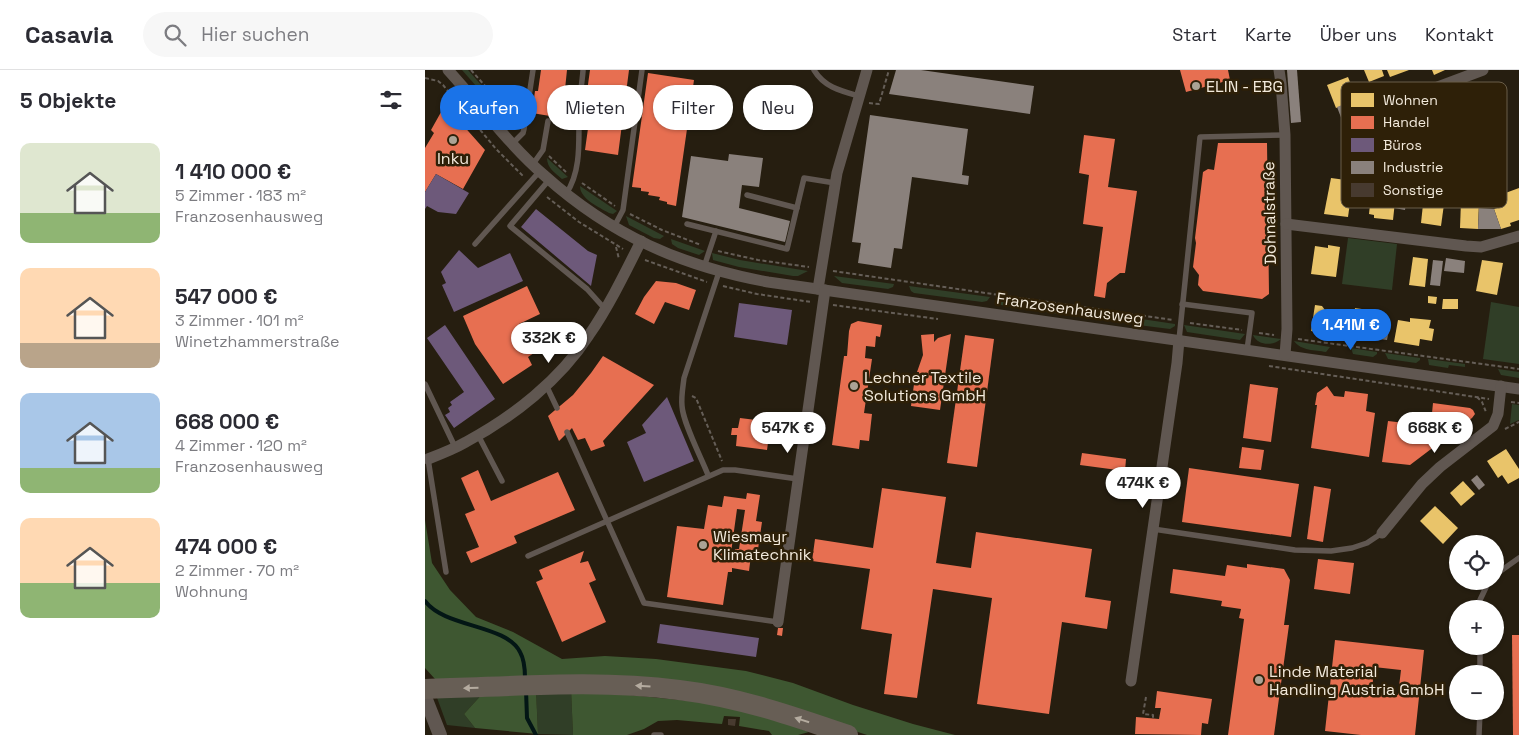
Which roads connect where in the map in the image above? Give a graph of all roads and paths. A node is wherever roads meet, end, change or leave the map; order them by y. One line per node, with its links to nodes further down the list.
1 (448, 70): 18 (street, Franzosenhausweg)
2 (471, 70): 12 (path)
3 (533, 70): 13 (lane)
4 (642, 70): 27 (lane)
5 (813, 70): 14 (lane)
6 (867, 70): 14 (street)
7 (889, 70): 14 (path)
8 (1279, 70): 17 (street, Dohnalstraße)
9 (1483, 70): 11 (street)
10 (583, 71): 21 (lane)
11 (1451, 82)
12 (484, 85)
13 (531, 85)
14 (858, 99): 23 (street)
15 (547, 128): 19 (lane)
16 (524, 130): 18 (lane)
17 (1285, 135): 29 (street, Dohnalstraße); 44 (lane)
18 (513, 143): 20 (street, Franzosenhausweg)
19 (543, 150): 20 (lane); 21 (path)
20 (536, 168): 22 (street, Franzosenhausweg); 34 (lane)
21 (575, 178): 24 (lane); 27 (path)
22 (549, 180): 24 (street, Franzosenhausweg); 45 (lane)
23 (835, 184): 26 (lane); 39 (street)
24 (566, 194): 30 (street, Franzosenhausweg)
25 (747, 195): 26 (lane)
26 (797, 208): 31 (lane)
27 (623, 210): 30 (lane); 36 (path)
28 (687, 224): 31 (lane)
29 (1286, 224): 32 (street); 49 (street, Dohnalstraße)
30 (614, 227): 33 (street, Franzosenhausweg)
31 (716, 231): 36 (lane)
32 (1519, 236)
33 (641, 241): 38 (street, Franzosenhausweg); 45 (street)
34 (475, 244)
35 (615, 246): 37 (path)
36 (710, 248): 38 (lane); 39 (path)
37 (619, 261)
38 (704, 268): 40 (street, Franzosenhausweg)
39 (821, 269): 42 (street); 47 (path)
40 (719, 272): 42 (street, Franzosenhausweg); 61 (lane)
41 (723, 286): 43 (path)
42 (822, 290): 43 (street); 50 (street, Franzosenhausweg)
43 (824, 303): 46 (path); 71 (street)
44 (1182, 304): 47 (lane); 48 (lane)
45 (605, 309): 58 (street)
46 (945, 320)
47 (1180, 321): 48 (path); 50 (lane)
48 (1249, 331): 49 (path); 51 (lane)
49 (1287, 337): 52 (street, Dohnalstraße); 53 (path)
50 (1179, 340): 51 (street, Franzosenhausweg); 74 (street)
51 (1247, 350): 52 (street, Franzosenhausweg)
52 (1285, 355): 59 (street, Franzosenhausweg)
53 (1467, 362): 55 (path); 56 (path)
54 (1268, 366): 62 (path)
55 (1466, 369)
56 (1519, 369)
57 (425, 384): 67 (lane)
58 (546, 385): 64 (lane); 66 (street)
59 (1501, 386): 60 (street, Franzosenhausweg); 62 (street)
60 (1519, 388)
61 (682, 391): 69 (path); 70 (lane)
62 (1499, 400): 63 (path); 75 (street)
63 (1519, 403)
64 (557, 408)
65 (567, 432): 73 (lane)
66 (478, 435): 67 (street); 72 (lane)
67 (455, 447): 68 (street)
68 (428, 460): 79 (lane)
69 (726, 470): 70 (lane); 71 (lane)
70 (709, 475): 73 (lane)
71 (798, 479): 80 (street)
72 (502, 480)
73 (607, 520): 76 (lane); 80 (lane)
74 (1153, 529): 75 (lane); 81 (street)
75 (1382, 533)
76 (528, 556)
77 (1519, 558): 78 (lane)
78 (1504, 569)
79 (445, 572)
80 (778, 622)
81 (1131, 681)
82 (425, 689): 90 (highway, one-way to 82)
83 (425, 697): 87 (street)
84 (1146, 697): 85 (path)
85 (1153, 718)
86 (1479, 720): 91 (lane)
87 (440, 735)
88 (654, 735): 89 (lane)
89 (661, 735)
90 (848, 735)
91 (1479, 735)

